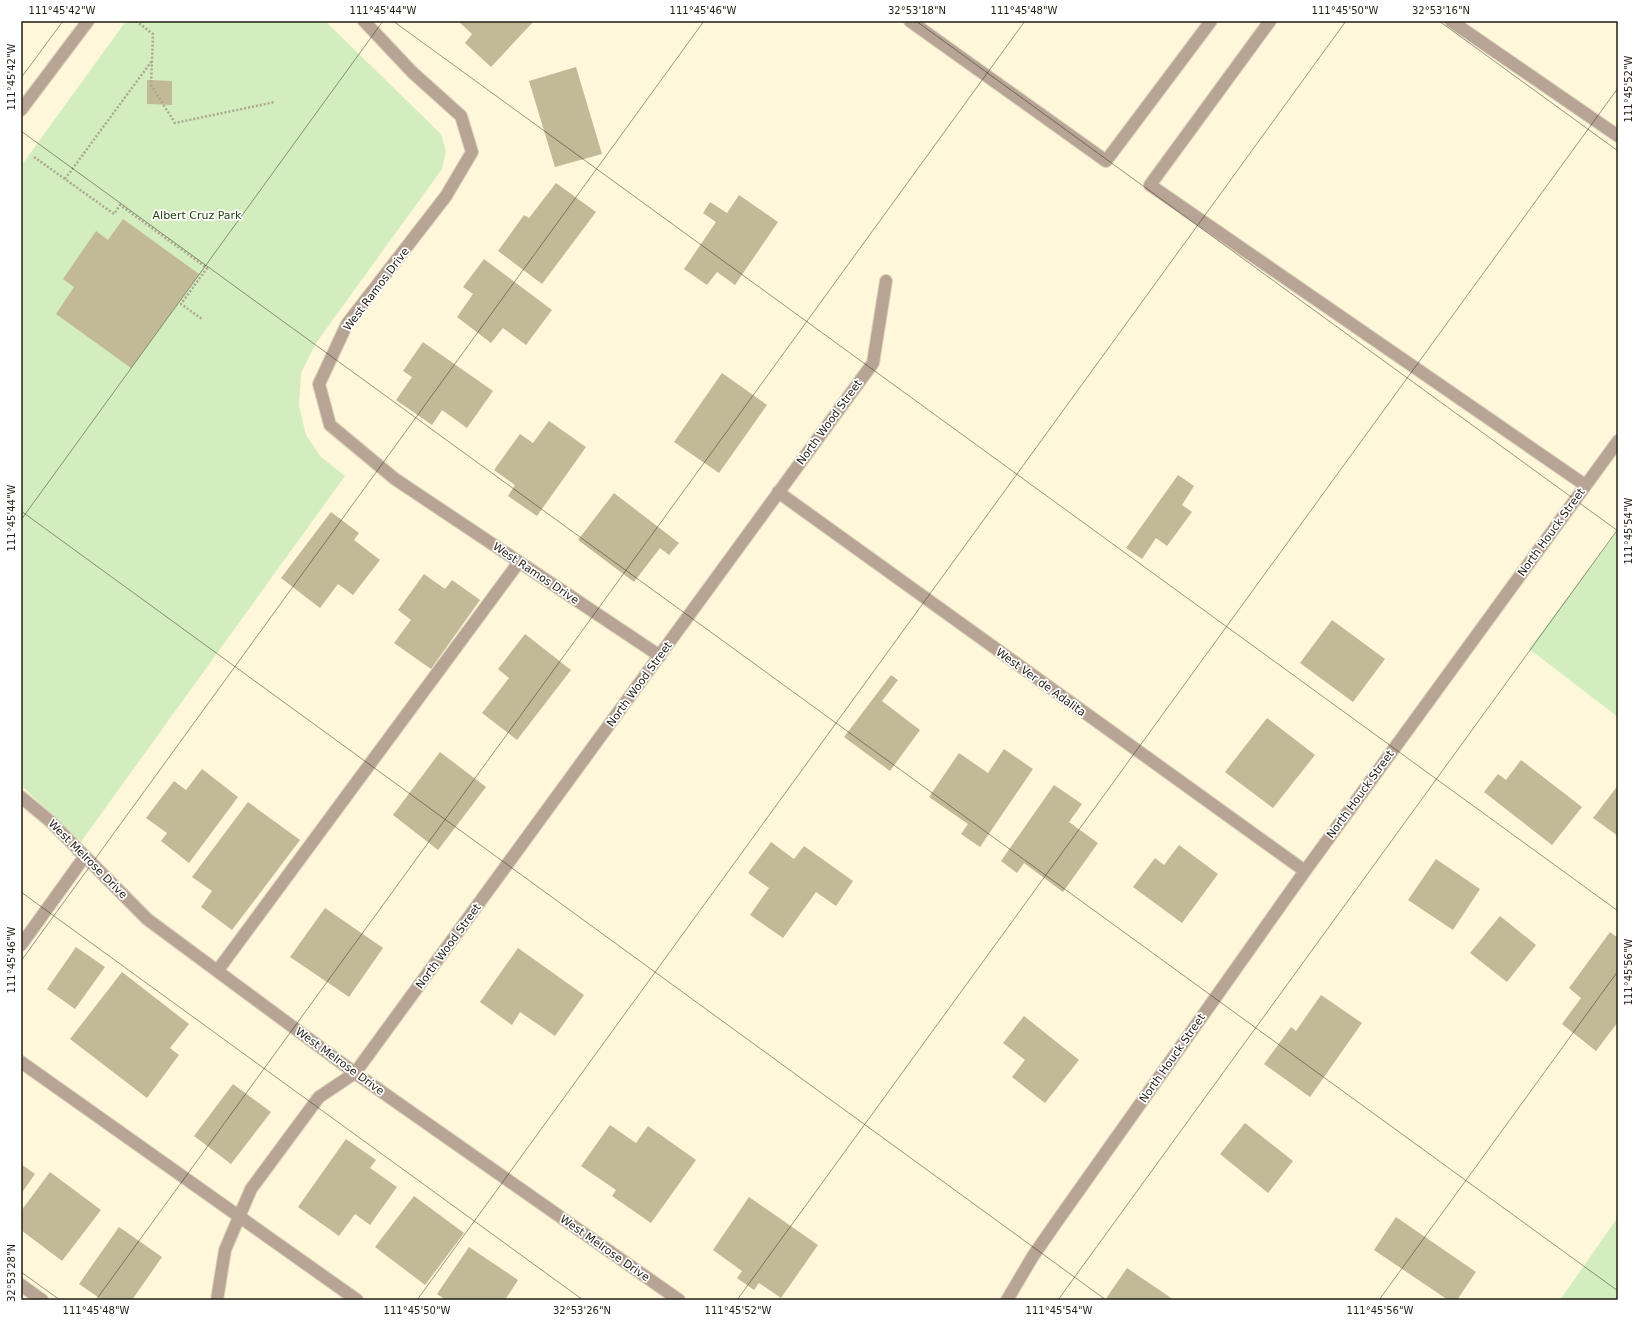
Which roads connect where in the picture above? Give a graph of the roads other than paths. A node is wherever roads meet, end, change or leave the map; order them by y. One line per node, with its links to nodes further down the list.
1 (88, 21): 7 (street)
2 (364, 21): 13 (street, West Ramos Drive)
3 (910, 21): 4 (street)
4 (1211, 21)
5 (1270, 21): 11 (street)
6 (1451, 21): 8 (street)
7 (21, 110)
8 (1618, 136)
9 (886, 281): 12 (street, North Wood Street)
10 (1618, 441): 11 (street, North Houck Street)
11 (1585, 485): 17 (street, North Houck Street)
12 (778, 492): 14 (street, North Wood Street); 17 (street, West Ver de Adalita)
13 (519, 562): 14 (street, West Ramos Drive); 19 (street)
14 (660, 656): 21 (street, North Wood Street)
15 (21, 798): 16 (street, West Melrose Drive)
16 (85, 856): 18 (street); 19 (street, West Melrose Drive)
17 (1304, 871): 28 (street, North Houck Street)
18 (21, 945)
19 (218, 970): 21 (street, West Melrose Drive)
20 (21, 1062): 22 (street)
21 (356, 1073): 22 (street); 27 (street, West Melrose Drive)
22 (239, 1216): 25 (street); 26 (street)
23 (21, 1285): 24 (street)
24 (42, 1300)
25 (217, 1300)
26 (357, 1300)
27 (679, 1300)
28 (1007, 1300)

